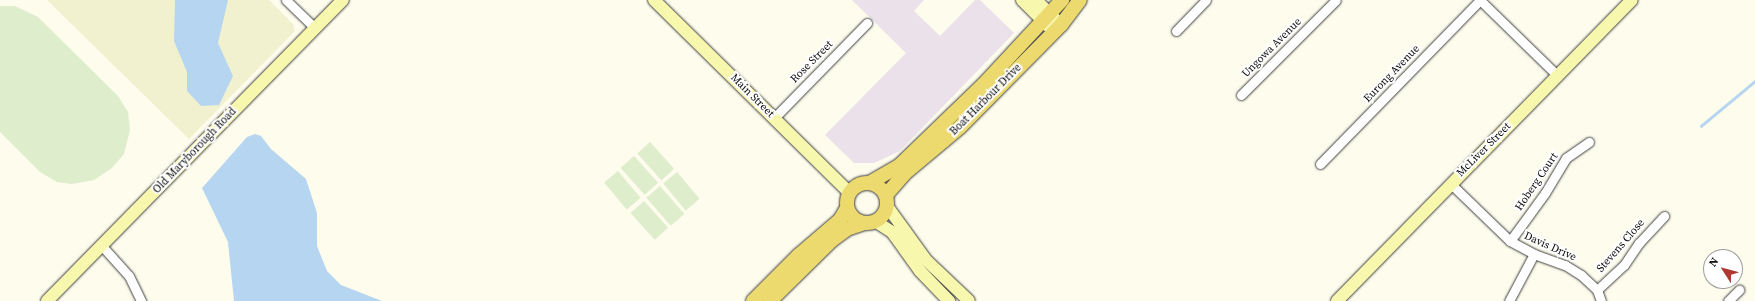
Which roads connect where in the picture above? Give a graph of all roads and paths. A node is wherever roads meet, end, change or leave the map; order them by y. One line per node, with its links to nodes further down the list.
1 (286, 0): 14 (street)
2 (343, 0): 14 (street, Old Maryborough Road)
3 (654, 0): 18 (street, Main Street)
4 (1022, 0): 12 (street)
5 (1036, 0): 12 (street)
6 (1062, 0): 12 (main road, Boat Harbour Drive)
7 (1080, 0): 12 (main road, Boat Harbour Drive)
8 (1206, 0): 15 (street)
9 (1336, 0): 17 (street, Ungowa Avenue)
10 (1480, 0): 16 (street); 20 (street, Eurong Avenue)
11 (1629, 1): 16 (street, McLiver Street)
12 (1052, 23): 21 (main road, Boat Harbour Drive); 24 (main road, Boat Harbour Drive)
13 (867, 24): 18 (street, Rose Street)
14 (315, 28): 29 (street, Old Maryborough Road)
15 (1176, 31)
16 (1558, 76): 22 (street, McLiver Street)
17 (1241, 95)
18 (774, 118): 23 (street, Main Street)
19 (1589, 142): 28 (street, Hoberg Court)
20 (1320, 164)
21 (871, 182): 23 (main road); 24 (main road)
22 (1451, 184): 28 (street, Davis Drive); 39 (street, McLiver Street)
23 (850, 192): 25 (main road)
24 (886, 200): 27 (main road); 38 (street)
25 (847, 208): 27 (main road); 35 (main road)
26 (1664, 216): 31 (street, Stevens Close)
27 (870, 222): 36 (main road); 37 (street)
28 (1510, 242): 30 (street, Davis Drive)
29 (102, 246): 33 (street, Old Maryborough Road); 34 (street)
30 (1534, 254): 31 (street, Davis Drive); 40 (street)
31 (1597, 290): 41 (street, Davis Drive)
32 (1739, 290): 42 (street)
33 (47, 301)
34 (141, 301)
35 (753, 301)
36 (770, 301)
37 (949, 301)
38 (968, 301)
39 (1337, 301)
40 (1509, 301)
41 (1601, 301)
42 (1728, 301)

